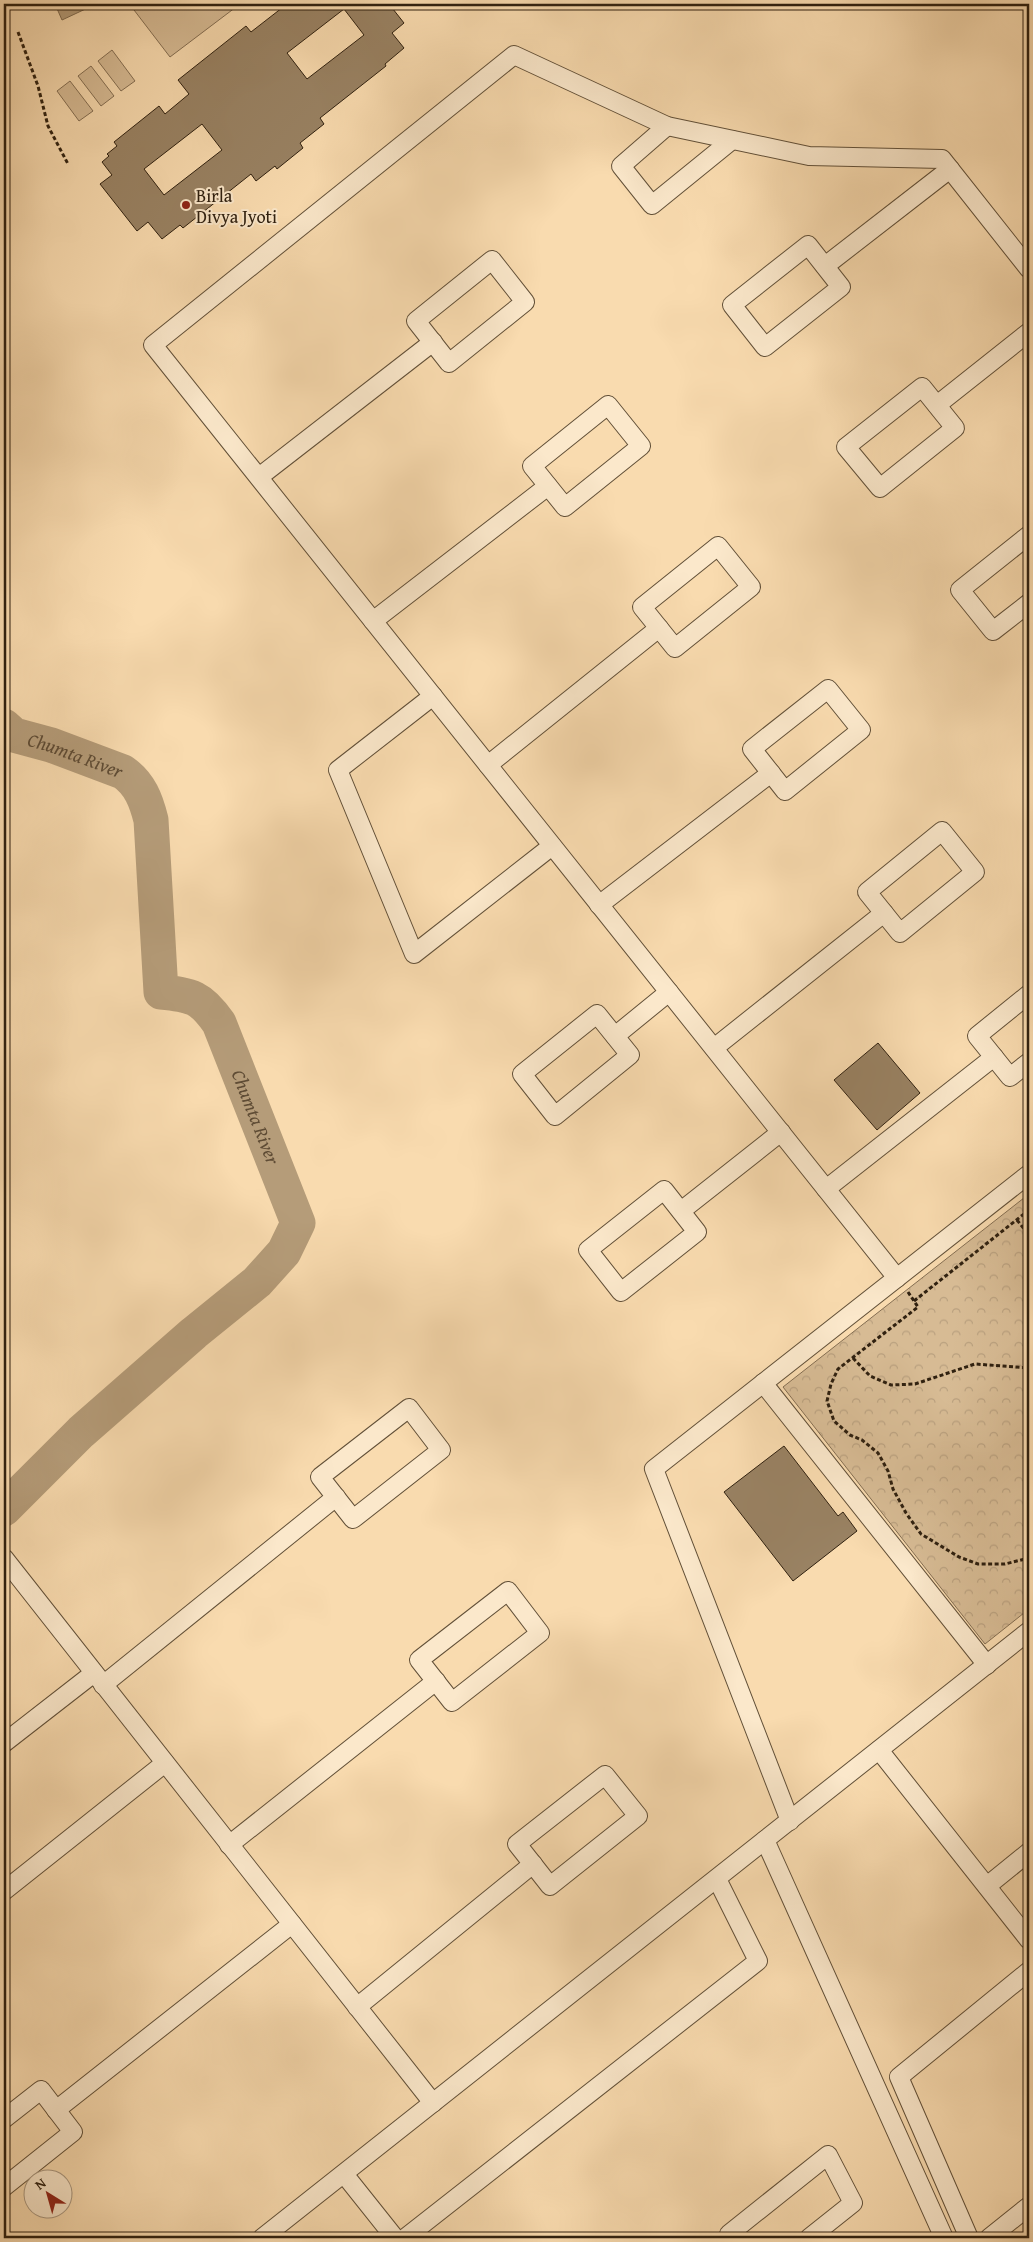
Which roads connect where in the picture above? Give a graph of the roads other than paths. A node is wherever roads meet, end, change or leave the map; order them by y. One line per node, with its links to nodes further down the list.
1 (667, 126): 2 (street); 2 (street); 10 (street)
2 (732, 140): 3 (street)
3 (950, 169): 4 (street); 5 (street)
4 (1023, 249): 6 (street)
5 (825, 266): 5 (street)
6 (1029, 269)
7 (1029, 332): 9 (street)
8 (433, 342): 8 (street); 10 (street)
9 (938, 406): 9 (street)
10 (259, 477): 14 (street)
11 (548, 486): 11 (street); 14 (street)
12 (1029, 535): 13 (street)
13 (1029, 603)
14 (373, 621): 16 (street)
15 (659, 628): 15 (street); 17 (street)
16 (433, 696): 17 (street); 19 (street)
17 (488, 765): 19 (street)
18 (771, 773): 18 (street); 20 (street)
19 (552, 846): 20 (street)
20 (600, 905): 22 (street)
21 (884, 913): 21 (street); 25 (street)
22 (670, 992): 24 (street); 25 (street)
23 (1029, 994): 26 (street)
24 (615, 1036): 24 (street)
25 (714, 1048): 28 (street)
26 (994, 1057): 27 (street); 30 (street)
27 (1029, 1062)
28 (781, 1132): 30 (street); 31 (street)
29 (1029, 1174): 32 (street)
30 (826, 1189): 32 (street)
31 (681, 1211): 31 (street)
32 (897, 1278): 33 (street)
33 (763, 1383): 37 (street); 43 (street)
34 (336, 1497): 34 (street); 38 (street)
35 (4, 1558): 38 (street)
36 (1029, 1631): 37 (street)
37 (987, 1665): 41 (street)
38 (98, 1679): 40 (street); 42 (street)
39 (436, 1681): 39 (street); 45 (street)
40 (4, 1743)
41 (880, 1750): 43 (street); 49 (street)
42 (165, 1763): 45 (street); 50 (street)
43 (790, 1821): 44 (street)
44 (765, 1840): 48 (street); 66 (street)
45 (229, 1845): 51 (street)
46 (1029, 1852): 49 (street)
47 (533, 1864): 47 (street); 54 (street)
48 (716, 1879): 55 (street); 63 (street)
49 (987, 1886): 52 (street)
50 (4, 1891)
51 (292, 1924): 54 (street); 56 (street)
52 (1029, 1940)
53 (1029, 1971): 67 (street)
54 (357, 2007): 55 (street)
55 (433, 2103): 58 (street)
56 (56, 2110): 57 (street); 59 (street)
57 (4, 2119)
58 (344, 2174): 61 (street); 62 (street)
59 (4, 2186)
60 (1029, 2206): 68 (street)
61 (262, 2238)
62 (395, 2238)
63 (405, 2238)
64 (732, 2238): 65 (street)
65 (809, 2238)
66 (944, 2238)
67 (970, 2238)
68 (990, 2238)

